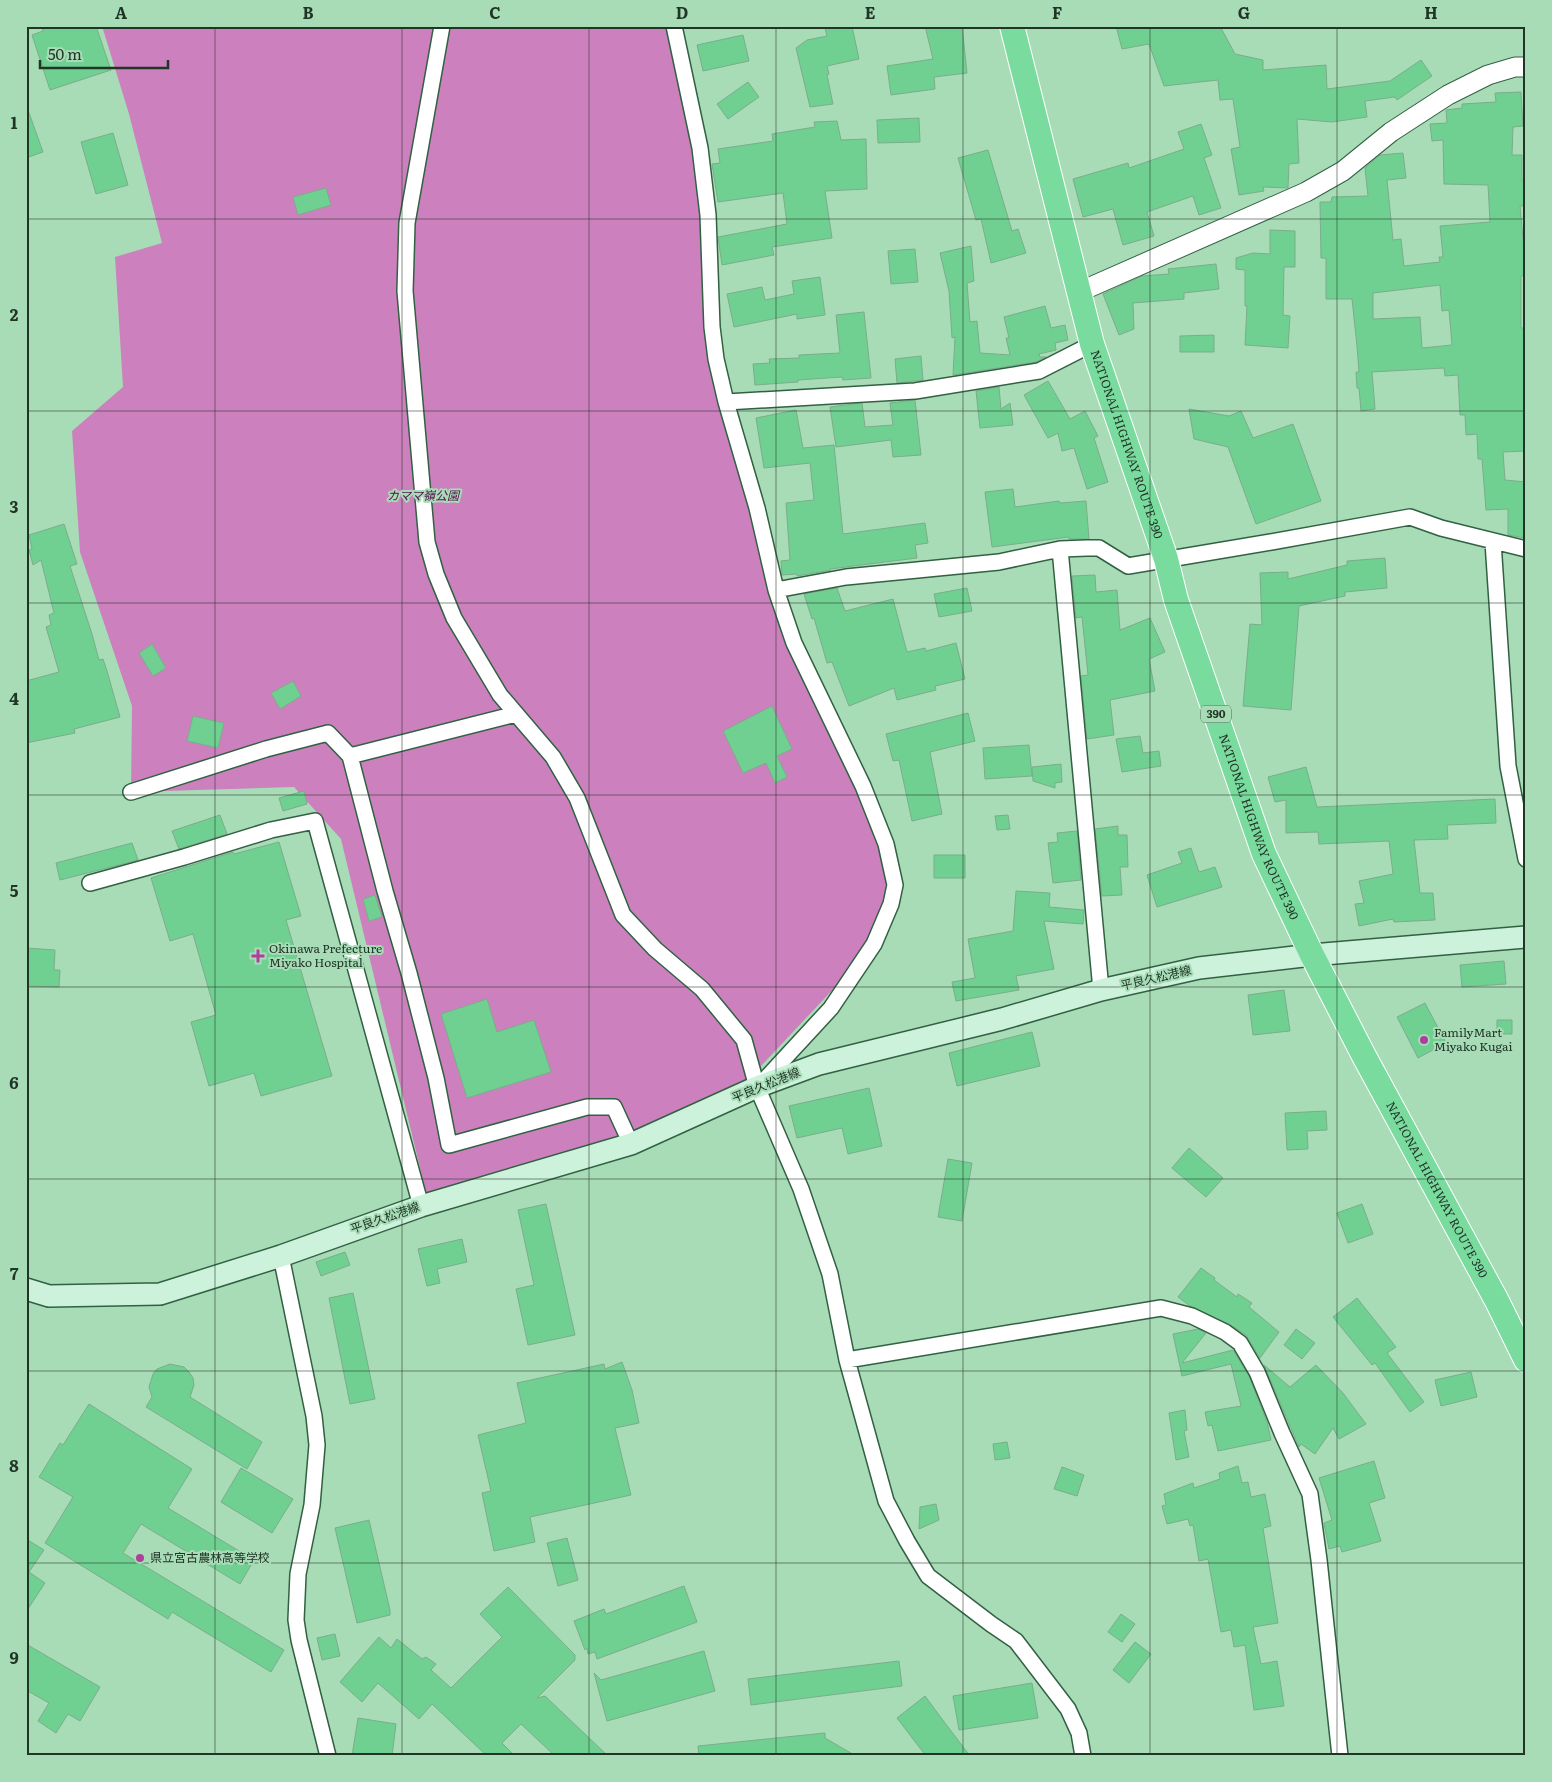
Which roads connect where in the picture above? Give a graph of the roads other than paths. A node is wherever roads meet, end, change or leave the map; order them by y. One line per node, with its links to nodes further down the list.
1 (442, 26): 13 (street)
2 (674, 26): 7 (street)
3 (1012, 26): 5 (highway, NATIONAL HIGHWAY ROUTE 390 / 390)
4 (1526, 67): 5 (street)
5 (1080, 292): 6 (highway, NATIONAL HIGHWAY ROUTE 390 / 390)
6 (1092, 344): 7 (street); 11 (highway, NATIONAL HIGHWAY ROUTE 390 / 390)
7 (726, 402): 12 (street)
8 (1493, 542): 9 (street); 11 (street); 16 (street)
9 (1526, 549)
10 (1060, 550): 11 (street); 12 (street); 20 (street)
11 (1166, 559): 19 (highway, NATIONAL HIGHWAY ROUTE 390 / 390)
12 (776, 590): 21 (street)
13 (516, 714): 14 (street); 21 (street)
14 (350, 756): 15 (street); 22 (street)
15 (131, 792)
16 (1526, 859)
17 (90, 883): 23 (street)
18 (1526, 937): 19 (main road, 平良久松港線)
19 (1312, 955): 20 (main road, 平良久松港線); 27 (highway, NATIONAL HIGHWAY ROUTE 390 / 390)
20 (1101, 990): 21 (main road, 平良久松港線)
21 (757, 1087): 22 (main road, 平良久松港線); 26 (street)
22 (631, 1144): 23 (main road, 平良久松港線)
23 (421, 1206): 24 (main road, 平良久松港線)
24 (281, 1256): 25 (main road, 平良久松港線); 28 (street)
25 (26, 1289)
26 (847, 1360): 29 (street); 30 (street)
27 (1526, 1360)
28 (328, 1756)
29 (1082, 1756)
30 (1340, 1756)

